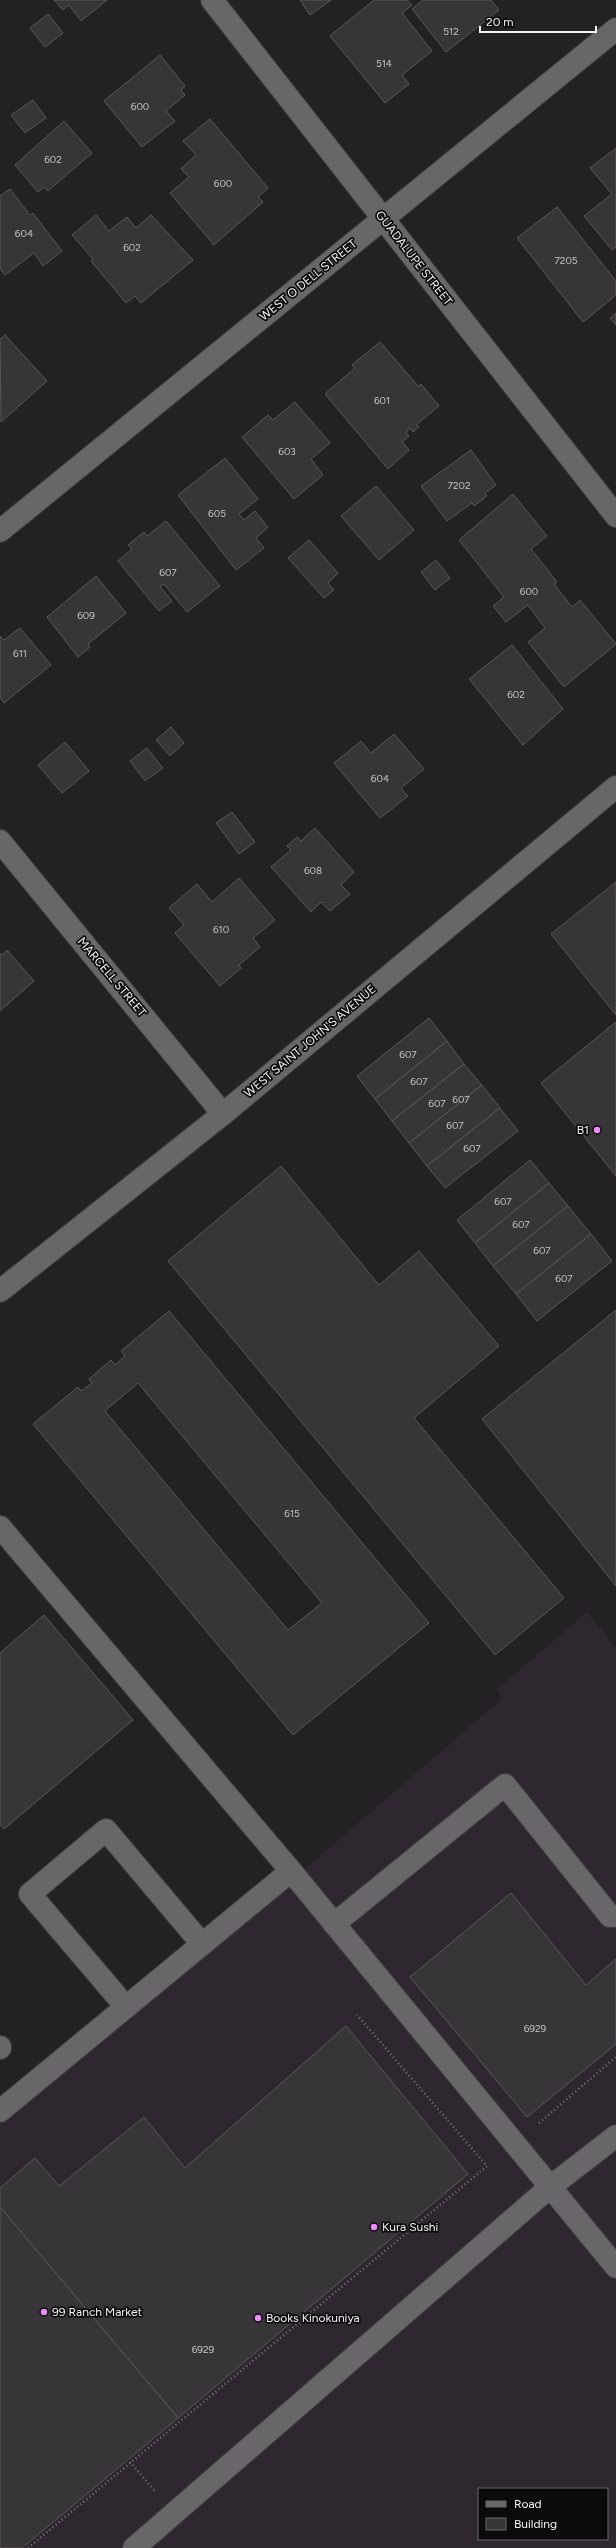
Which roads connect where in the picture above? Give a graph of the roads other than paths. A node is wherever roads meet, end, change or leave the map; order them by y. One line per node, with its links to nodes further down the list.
1 (212, 0): 3 (street, GUADALUPE STREET)
2 (616, 29): 3 (street, WEST O DELL STREET)
3 (384, 219): 4 (street, GUADALUPE STREET); 5 (street, WEST O DELL STREET)
4 (616, 516)
5 (0, 532)
6 (616, 787): 8 (street, WEST SAINT JOHN'S AVENUE)
7 (0, 840): 8 (street, MARCELL STREET)
8 (223, 1114): 9 (street, WEST SAINT JOHN'S AVENUE)
9 (0, 1291)
10 (0, 1527): 11 (street)
11 (291, 1871): 13 (street); 14 (street)
12 (616, 1916): 13 (street)
13 (334, 1924): 18 (street)
14 (202, 1944): 15 (street); 15 (street)
15 (126, 2007): 16 (street)
16 (0, 2111)
17 (616, 2136): 18 (street)
18 (550, 2187): 19 (street); 20 (street)
19 (616, 2267)
20 (134, 2548)

